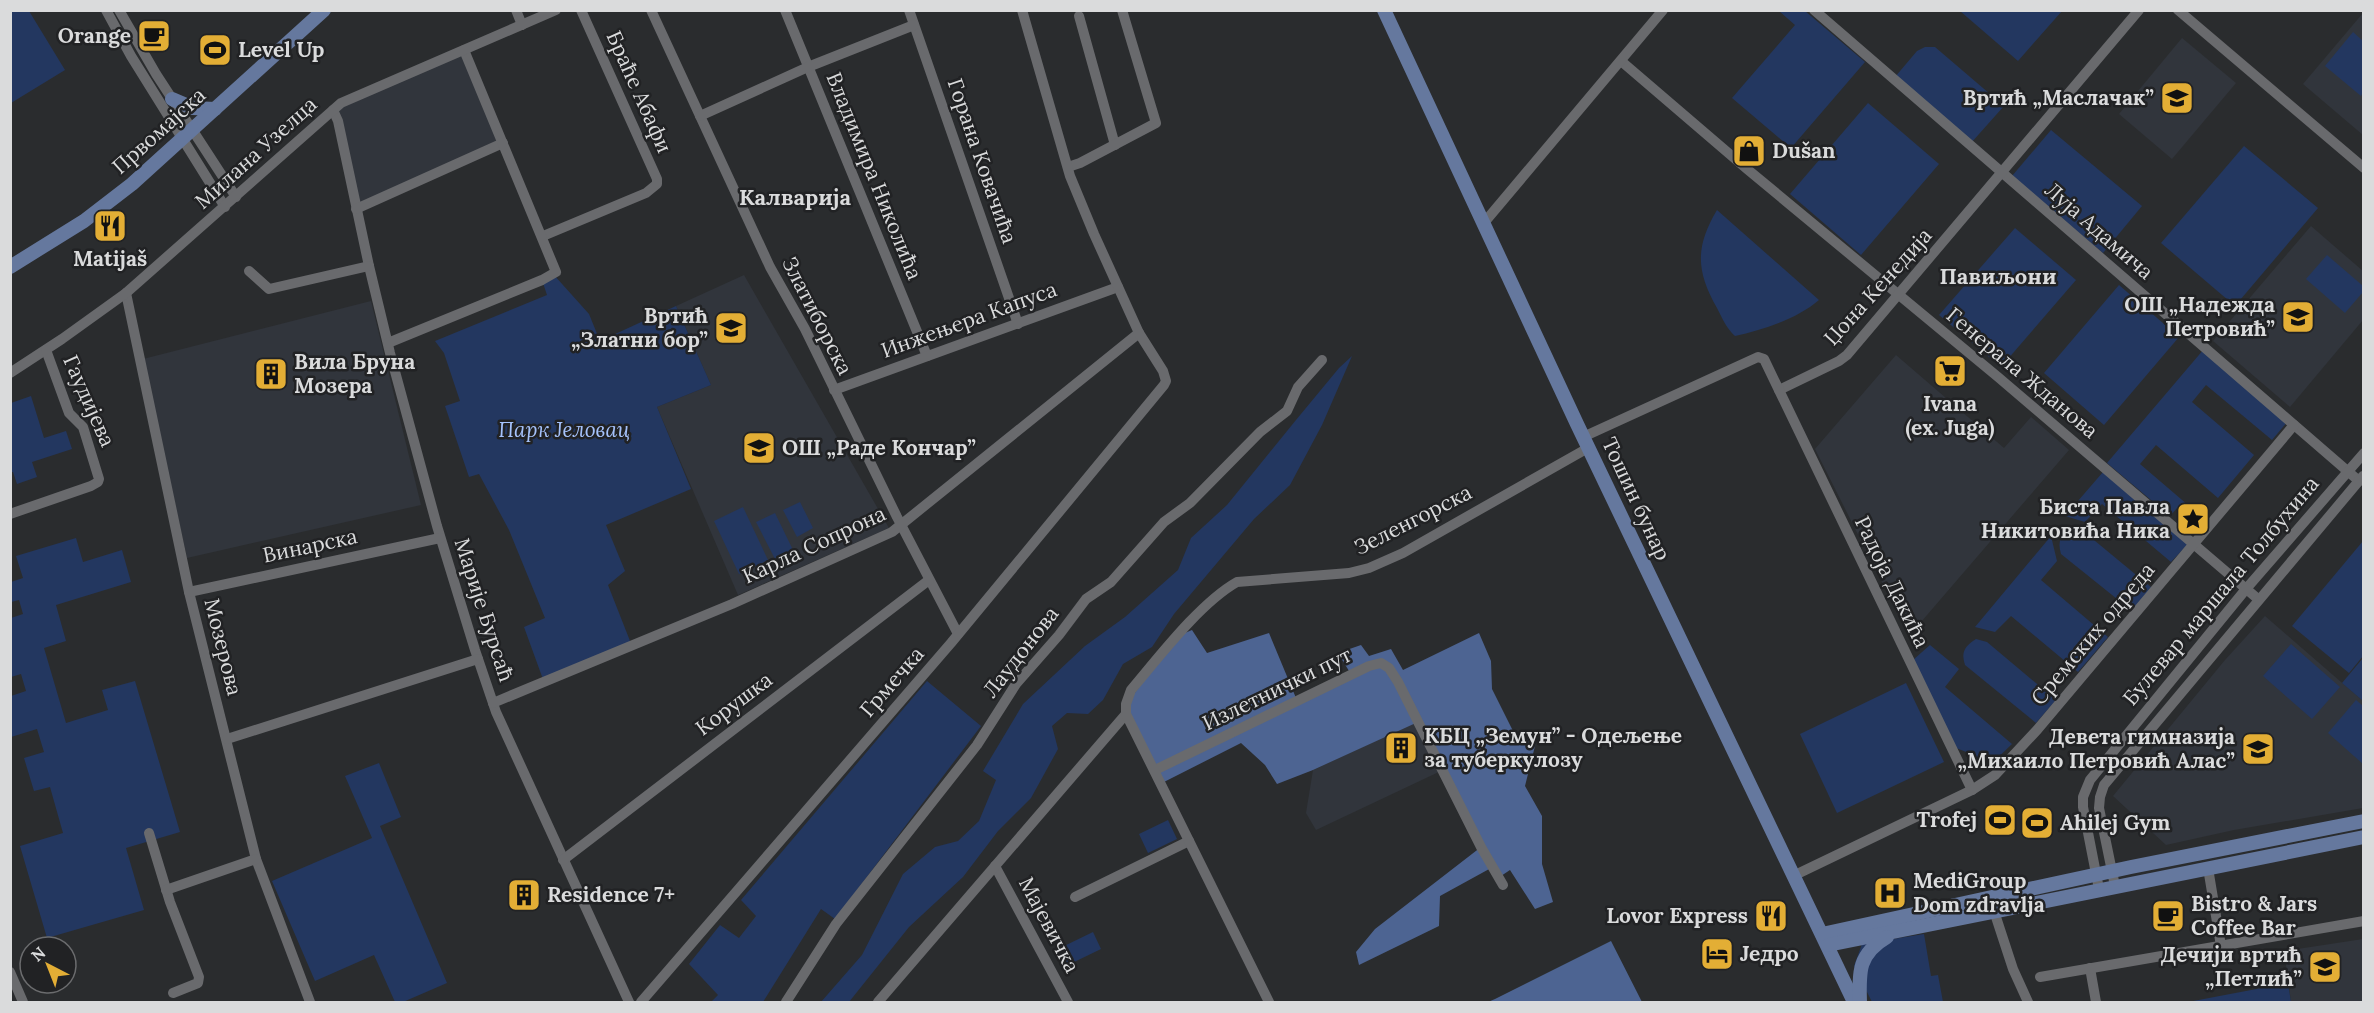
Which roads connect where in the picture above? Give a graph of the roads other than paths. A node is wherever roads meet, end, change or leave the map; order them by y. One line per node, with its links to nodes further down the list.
1 (106, 10): 27 (street)
2 (119, 10): 23 (street)
3 (324, 10): 24 (main road, Првомајска)
4 (516, 10): 19 (street)
5 (556, 10): 19 (street, Милана Узелца)
6 (581, 10): 37 (street, Браће Абафи)
7 (651, 10): 26 (street, Златиборска)
8 (785, 10): 22 (street, Владимира Николића)
9 (909, 10): 18 (street, Горана Ковачића)
10 (1022, 10): 30 (street)
11 (1122, 10): 29 (street)
12 (1384, 10): 36 (main road, Тошин бунар)
13 (1663, 10): 21 (street)
14 (1814, 10): 32 (street, Луја Адамича)
15 (2139, 10): 32 (street, Џона Кенедија)
16 (2178, 10): 31 (street)
17 (1079, 16): 29 (street)
18 (914, 25): 22 (street); 44 (street, Горана Ковачића)
19 (522, 26): 20 (street, Милана Узелца)
20 (464, 50): 25 (street, Милана Узелца); 28 (street)
21 (1621, 61): 36 (street); 43 (street, Генерала Жданова)
22 (808, 67): 26 (street); 48 (street, Владимира Николића)
23 (172, 99): 24 (main road); 27 (street)
24 (215, 109): 27 (main road, Првомајска)
25 (333, 110): 33 (street, Милана Узелца); 35 (street, Марије Бурсаћ)
26 (700, 116): 51 (street, Златиборска)
27 (188, 134): 33 (street); 34 (street); 39 (main road, Првомајска)
28 (502, 143): 35 (street); 37 (street)
29 (1115, 145): 30 (street)
30 (1068, 167): 41 (street)
31 (2364, 168)
32 (2002, 173): 43 (street, Џона Кенедија); 53 (street, Луја Адамича)
33 (236, 197): 34 (street, Милана Узелца)
34 (225, 207): 42 (street, Милана Узелца)
35 (356, 209): 38 (street, Марије Бурсаћ)
36 (1483, 224): 54 (main road, Тошин бунар)
37 (543, 236): 46 (street)
38 (369, 266): 40 (street); 46 (street, Марије Бурсаћ)
39 (10, 267)
40 (249, 271)
41 (1118, 287): 44 (street, Инжењера Капуса); 45 (street)
42 (126, 293): 47 (street, Милана Узелца); 64 (street, Мозерова)
43 (1899, 295): 52 (street, Џона Кенедија); 61 (street, Генерала Жданова)
44 (1018, 324): 48 (street, Инжењера Капуса)
45 (1139, 333): 59 (street, Карла Сопрона); 66 (street, Грмечка)
46 (388, 344): 60 (street, Марије Бурсаћ)
47 (46, 350): 50 (street, Милана Узелца); 58 (street, Гаудијева)
48 (927, 356): 51 (street, Инжењера Капуса)
49 (1322, 360): 102 (street, Лаудонова)
50 (10, 373)
51 (834, 390): 59 (street, Златиборска)
52 (1779, 390): 54 (street); 72 (street, Радоја Дакића)
53 (2294, 426): 56 (street, Луја Адамича); 61 (street, Сремских одреда)
54 (1586, 442): 69 (street, Зеленгорска); 83 (main road, Тошин бунар)
55 (2364, 453): 56 (street, Булевар маршала Толбухина)
56 (2348, 471): 57 (street, Луја Адамича); 63 (street, Булевар маршала Толбухина)
57 (2361, 478): 65 (street, Булевар маршала Толбухина)
58 (10, 514)
59 (901, 526): 62 (street, Златиборска); 68 (street, Карла Сопрона)
60 (440, 538): 64 (street, Винарска); 67 (street, Марије Бурсаћ)
61 (2194, 544): 63 (street, Генерала Жданова); 72 (street, Сремских одреда)
62 (929, 580): 66 (street, Златиборска); 78 (street, Корушка)
63 (2246, 589): 65 (street, Генерала Жданова); 82 (street, Булевар маршала Толбухина)
64 (189, 592): 70 (street, Мозерова)
65 (2258, 599): 81 (street, Булевар маршала Толбухина)
66 (958, 634): 101 (street, Грмечка)
67 (478, 659): 68 (street, Марије Бурсаћ); 70 (street)
68 (493, 704): 78 (street, Марије Бурсаћ)
69 (1126, 714): 71 (street); 79 (street)
70 (226, 739): 77 (street, Мозерова)
71 (1155, 770): 76 (street); 84 (street, Излетнички пут)
72 (1972, 790): 83 (street, Сремских одреда)
73 (2364, 821): 81 (main road)
74 (149, 833): 87 (street)
75 (2364, 837): 80 (main road)
76 (1189, 841): 88 (street); 105 (street)
77 (256, 859): 87 (street); 99 (street, Мозерова)
78 (563, 860): 100 (street, Марије Бурсаћ)
79 (995, 866): 103 (street); 104 (street, Мајевичка)
80 (2208, 868): 85 (main road); 93 (street)
81 (2113, 871): 82 (main road); 85 (street, Булевар маршала Толбухина)
82 (2096, 874): 86 (street, Булевар маршала Толбухина); 92 (main road)
83 (1793, 876): 92 (main road, Тошин бунар)
84 (1503, 885)
85 (2115, 886): 86 (main road)
86 (2099, 889): 89 (main road)
87 (166, 890): 97 (street)
88 (1075, 897)
89 (1994, 911): 91 (main road); 108 (street)
90 (2364, 921): 93 (street)
91 (1899, 931): 92 (main road); 107 (main road)
92 (1825, 940): 106 (main road, Тошин бунар)
93 (2222, 946): 94 (street)
94 (2090, 968): 96 (street); 109 (street)
95 (10, 972): 98 (street)
96 (2040, 977)
97 (173, 993)
98 (23, 1002)
99 (310, 1002)
100 (629, 1002)
101 (641, 1002)
102 (786, 1002)
103 (878, 1002)
104 (1068, 1002)
105 (1269, 1002)
106 (1854, 1002)
107 (1860, 1002)
108 (2028, 1002)
109 (2096, 1002)

